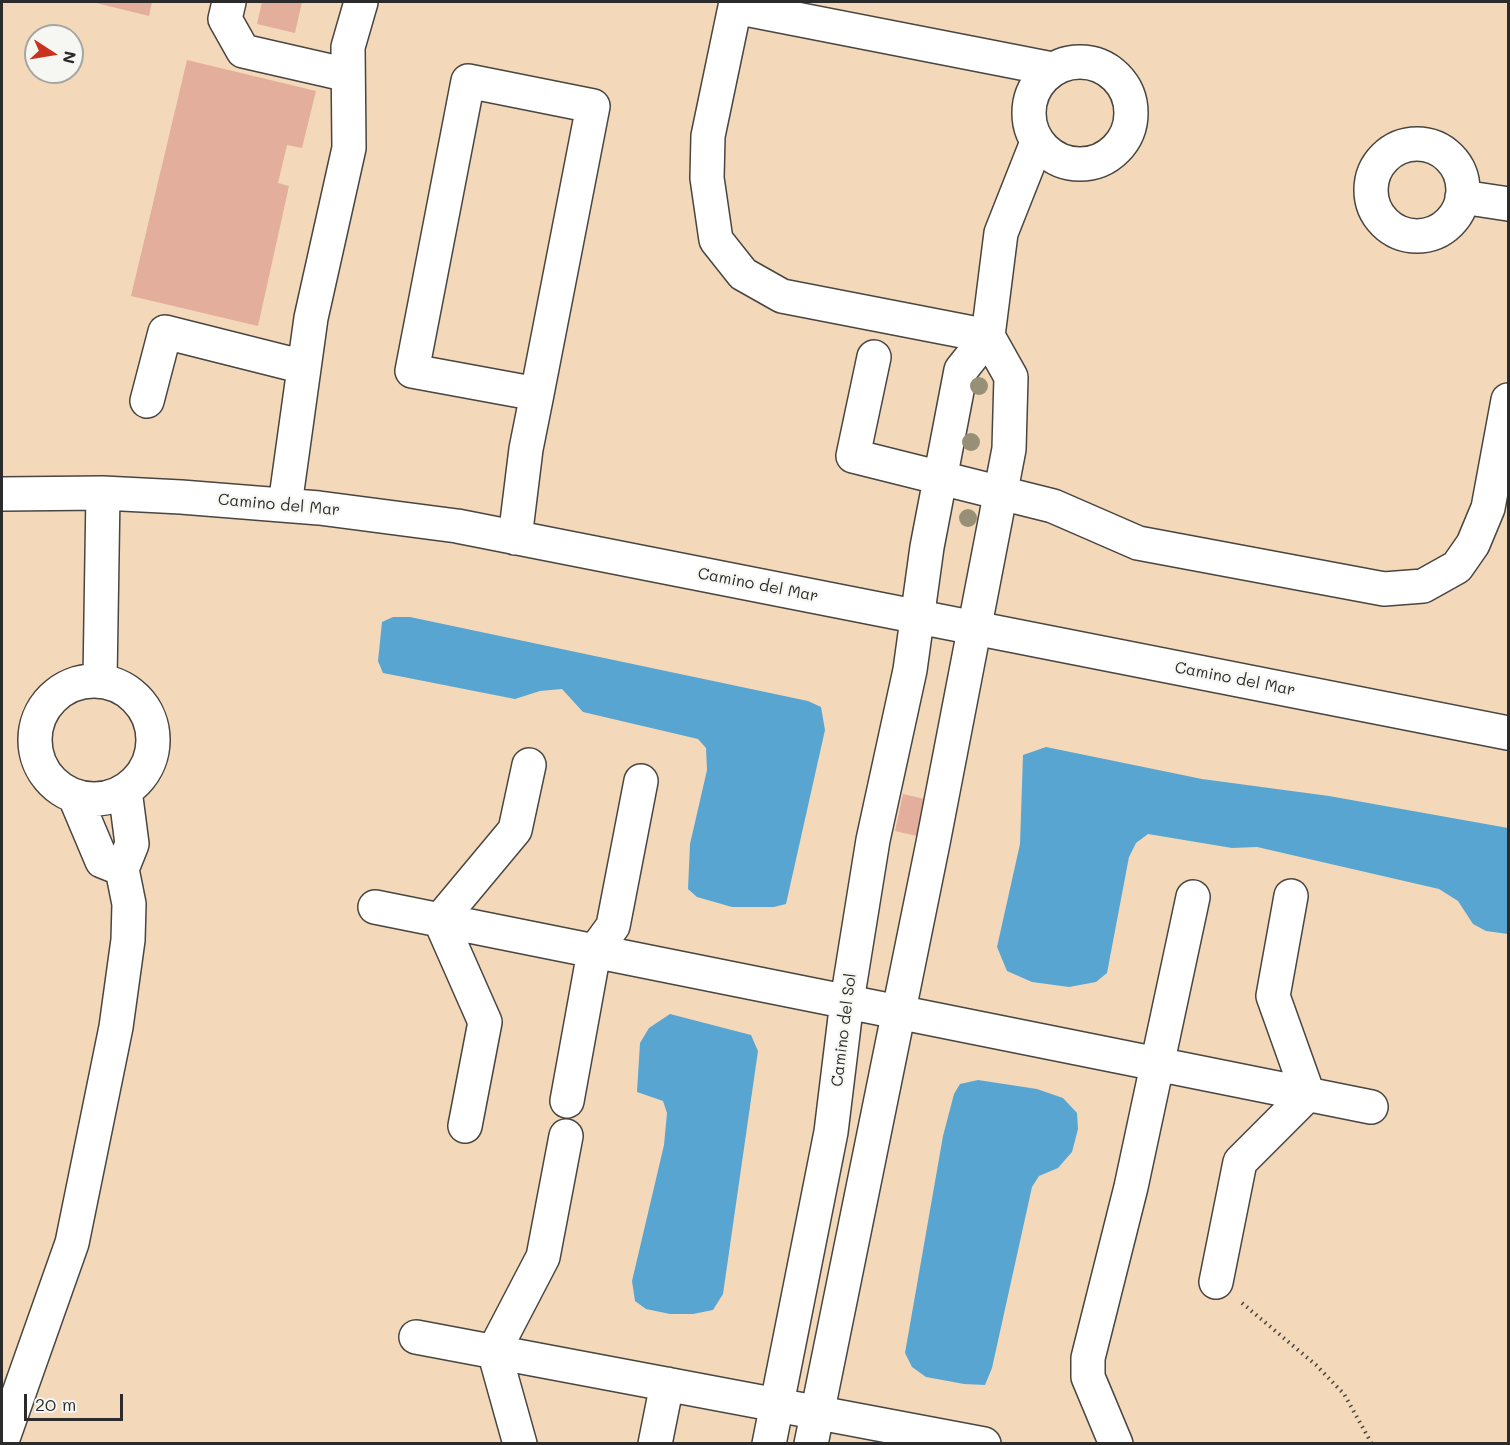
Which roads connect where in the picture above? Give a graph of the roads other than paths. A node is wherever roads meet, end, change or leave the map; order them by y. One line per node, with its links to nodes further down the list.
1 (229, 2): 5 (street)
2 (361, 2): 5 (street)
3 (735, 4): 4 (street); 9 (street)
4 (1052, 69): 6 (street); 6 (street)
5 (348, 75): 11 (street)
6 (1037, 142): 9 (street)
7 (1462, 197): 8 (street)
8 (1509, 204)
9 (988, 336): 15 (street, Camino del Sol); 16 (street)
10 (874, 357): 15 (street)
11 (304, 367): 13 (street); 19 (street)
12 (537, 394): 12 (street); 20 (street)
13 (147, 400)
14 (1509, 400): 16 (street)
15 (940, 478): 16 (street); 21 (street, Camino del Sol)
16 (1000, 492): 22 (street)
17 (103, 493): 18 (street, Camino del Mar); 19 (street, Camino del Mar); 23 (street)
18 (2, 494)
19 (285, 505): 20 (street, Camino del Mar)
20 (515, 538): 21 (street, Camino del Mar)
21 (917, 616): 22 (street, Camino del Mar); 35 (street, Camino del Sol)
22 (974, 627): 24 (street, Camino del Mar); 36 (street)
23 (100, 681): 27 (street); 28 (street)
24 (1509, 733)
25 (528, 765): 33 (street)
26 (641, 781): 34 (street)
27 (125, 790): 28 (street); 29 (street)
28 (75, 797): 29 (street)
29 (122, 869): 49 (street)
30 (1291, 896): 38 (street)
31 (1193, 897): 37 (street)
32 (375, 908): 33 (street)
33 (440, 920): 34 (street); 41 (street)
34 (594, 952): 35 (street); 39 (street)
35 (847, 1001): 36 (street); 47 (street, Camino del Sol)
36 (898, 1011): 37 (street); 48 (street)
37 (1158, 1064): 38 (street); 55 (street)
38 (1308, 1094): 40 (street); 43 (street)
39 (567, 1101)
40 (1371, 1107)
41 (465, 1126)
42 (566, 1136): 45 (street)
43 (1216, 1282)
44 (416, 1337): 45 (street)
45 (494, 1351): 46 (street); 51 (street)
46 (667, 1384): 47 (street); 52 (street)
47 (777, 1404): 48 (street); 53 (street, Camino del Sol)
48 (818, 1412): 50 (street); 54 (street)
49 (2, 1441)
50 (965, 1442)
51 (520, 1443)
52 (655, 1443)
53 (769, 1443)
54 (811, 1443)
55 (1116, 1443)

